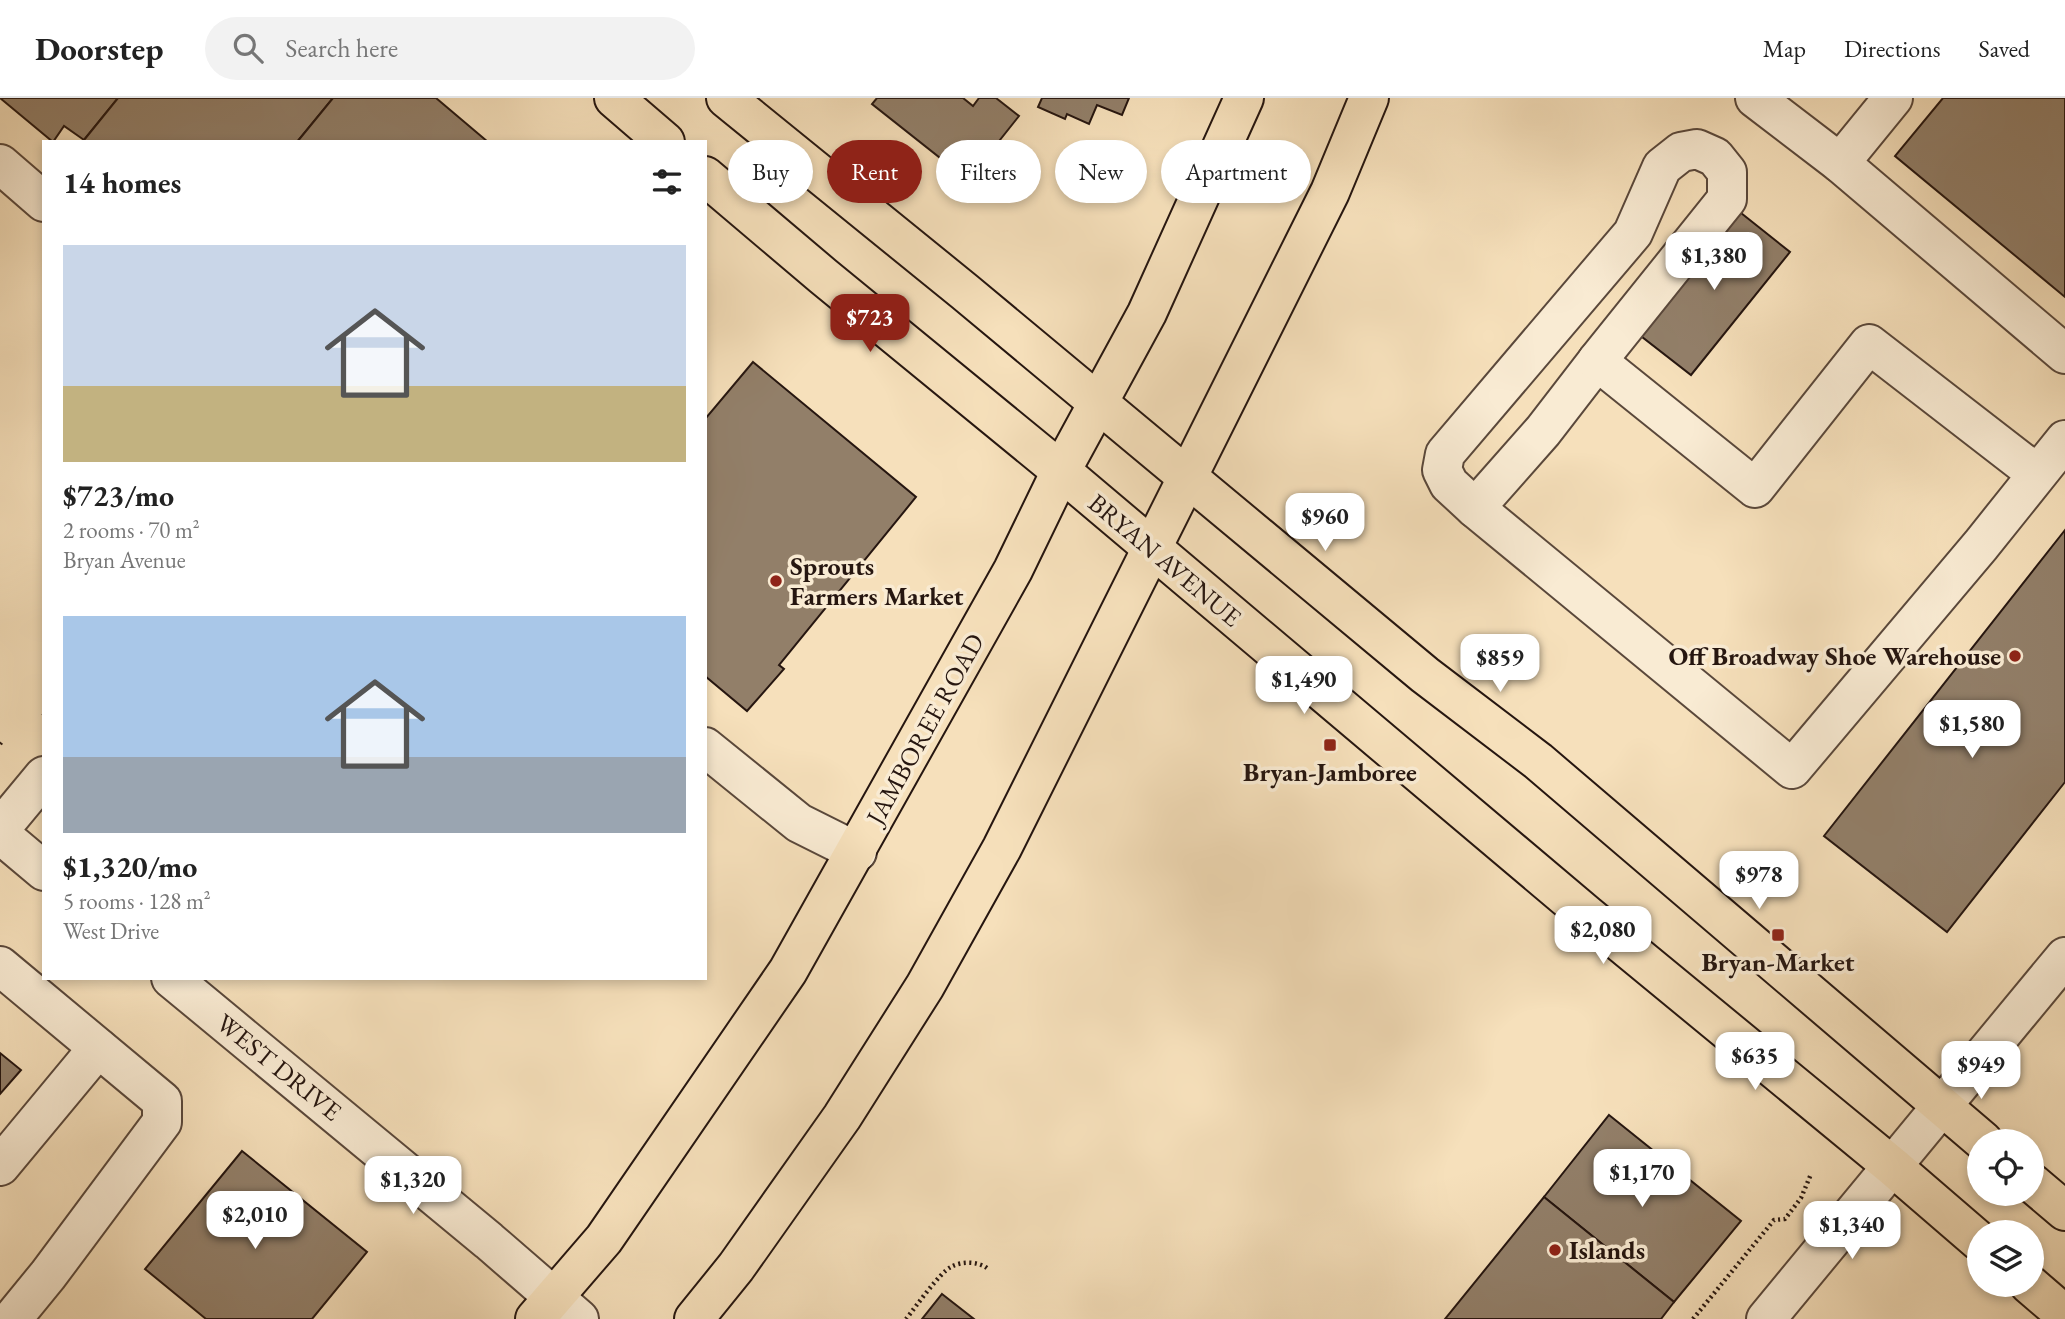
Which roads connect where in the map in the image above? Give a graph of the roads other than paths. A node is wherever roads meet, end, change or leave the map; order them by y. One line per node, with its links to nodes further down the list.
1 (614, 98): 7 (main road)
2 (726, 98): 14 (main road)
3 (1244, 98): 14 (main road, JAMBOREE ROAD)
4 (1369, 98): 18 (main road)
5 (1755, 98): 8 (street)
6 (1893, 98): 8 (street)
7 (663, 140)
8 (1840, 163): 12 (street)
9 (0, 164): 11 (street)
10 (707, 178): 16 (main road, BRYAN AVENUE)
11 (42, 200)
12 (2065, 354)
13 (1597, 361): 17 (street); 19 (street); 19 (street)
14 (1098, 403): 16 (main road, JAMBOREE ROAD); 18 (main road)
15 (2065, 440): 17 (street)
16 (1061, 471): 20 (main road, BRYAN AVENUE); 25 (main road, JAMBOREE ROAD)
17 (2038, 474): 19 (street)
18 (1188, 478): 20 (main road); 31 (main road)
19 (1475, 508)
20 (1152, 550): 34 (main road, BRYAN AVENUE); 42 (main road)
21 (707, 749): 25 (street)
22 (42, 778): 23 (street)
23 (0, 829)
24 (0, 834): 26 (street)
25 (857, 852): 39 (main road, JAMBOREE ROAD)
26 (42, 869)
27 (2065, 957): 31 (street)
28 (0, 966): 30 (street)
29 (173, 980): 39 (street, WEST DRIVE)
30 (98, 1048): 33 (street); 41 (street)
31 (1941, 1106): 32 (main road); 34 (street)
32 (1969, 1129)
33 (0, 1166)
34 (1892, 1166): 37 (main road, BRYAN AVENUE); 43 (street)
35 (2044, 1192): 36 (main road)
36 (2065, 1210)
37 (1967, 1231)
38 (2044, 1297): 40 (main road)
39 (556, 1312)
40 (2065, 1315)
41 (12, 1319)
42 (694, 1319)
43 (1766, 1319)

